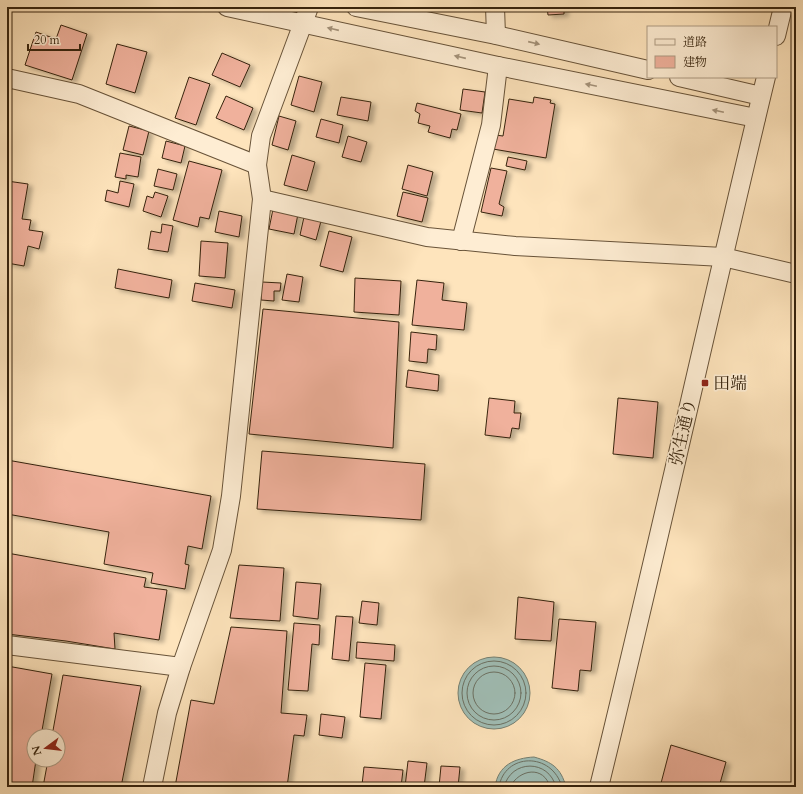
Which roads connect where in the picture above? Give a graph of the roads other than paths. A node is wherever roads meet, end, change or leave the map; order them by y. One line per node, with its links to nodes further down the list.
1 (227, 7): 5 (street)
2 (356, 7): 7 (street)
3 (495, 7): 7 (street)
4 (783, 7): 6 (street)
5 (306, 15): 8 (street, one-way to 5); 15 (street)
6 (777, 32)
7 (496, 34): 9 (street, one-way to 9)
8 (498, 66): 14 (street, one-way to 8); 17 (street)
9 (647, 70)
10 (7, 78): 15 (street)
11 (683, 78): 13 (street)
12 (766, 78): 13 (street, 弥生通り)
13 (762, 96): 14 (street, 弥生通り)
14 (756, 118): 18 (street, 弥生通り)
15 (257, 165): 16 (street)
16 (262, 198): 17 (street); 21 (street)
17 (461, 241): 18 (street)
18 (723, 257): 19 (street); 23 (street, 弥生通り)
19 (796, 274)
20 (7, 645): 21 (street)
21 (181, 667): 22 (street)
22 (152, 787)
23 (599, 787)

